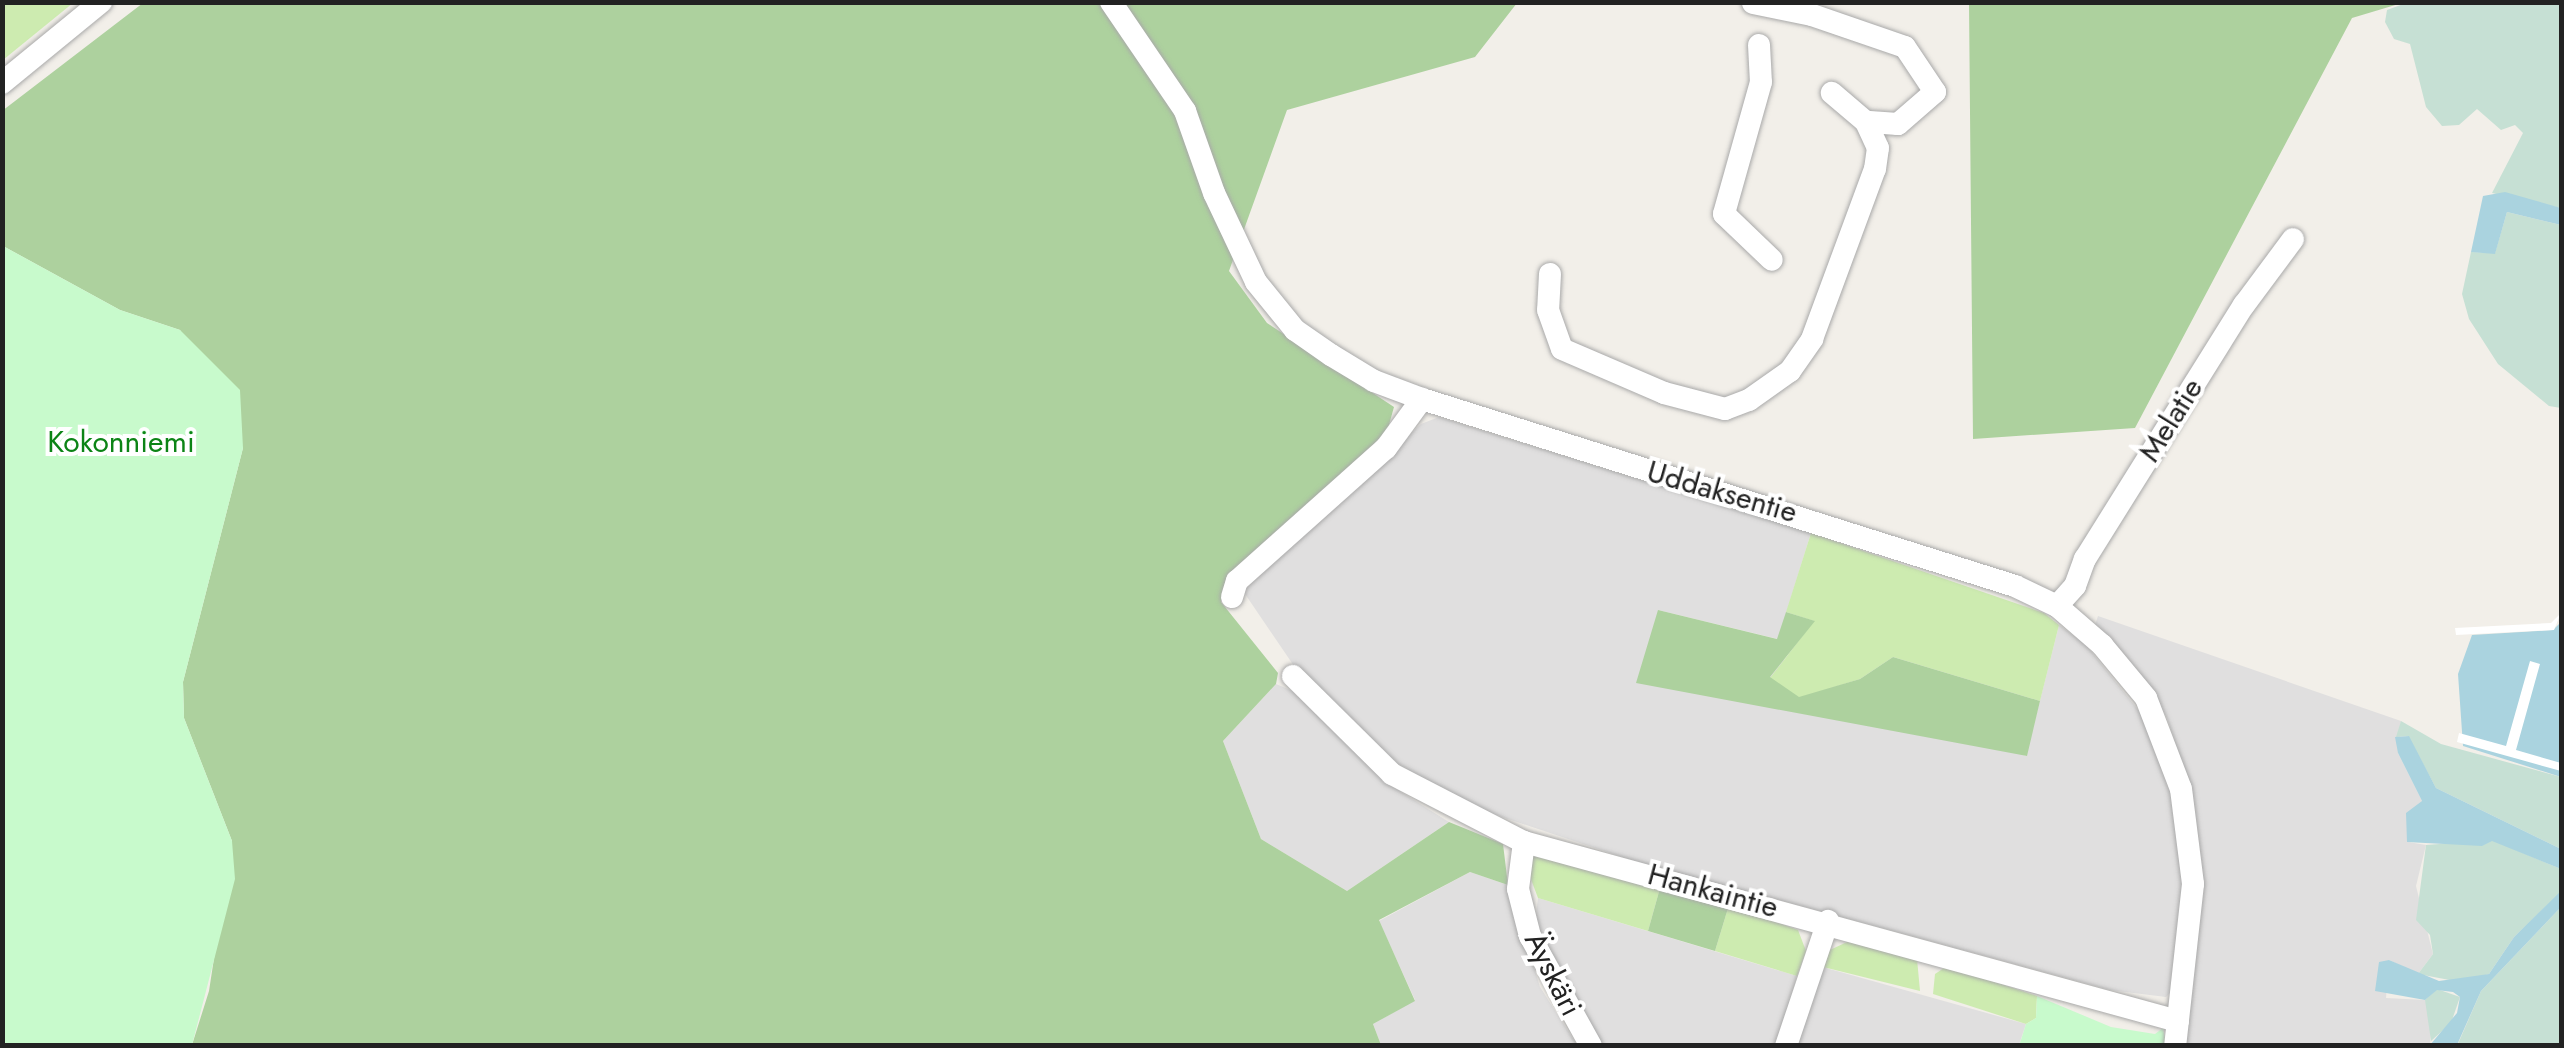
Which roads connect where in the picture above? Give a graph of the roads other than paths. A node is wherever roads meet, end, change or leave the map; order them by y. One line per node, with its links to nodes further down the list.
1 (101, 2): 5 (street)
2 (1110, 2): 11 (street, Uddaksentie)
3 (1753, 4): 7 (street)
4 (1759, 46): 9 (street)
5 (2, 83)
6 (1832, 93): 7 (street)
7 (1866, 122): 10 (street)
8 (2294, 239): 13 (street, Melatie)
9 (1772, 260)
10 (1550, 274)
11 (1422, 399): 12 (street); 13 (street, Uddaksentie)
12 (1232, 596)
13 (2057, 606): 17 (street, Uddaksentie)
14 (1293, 676): 15 (street, Hankaintie)
15 (1524, 842): 16 (street, Hankaintie); 18 (street, Äyskäri)
16 (1828, 921): 17 (street, Hankaintie); 19 (street)
17 (2178, 1020): 20 (street, Uddaksentie)
18 (1591, 1046)
19 (1786, 1046)
20 (2175, 1046)

